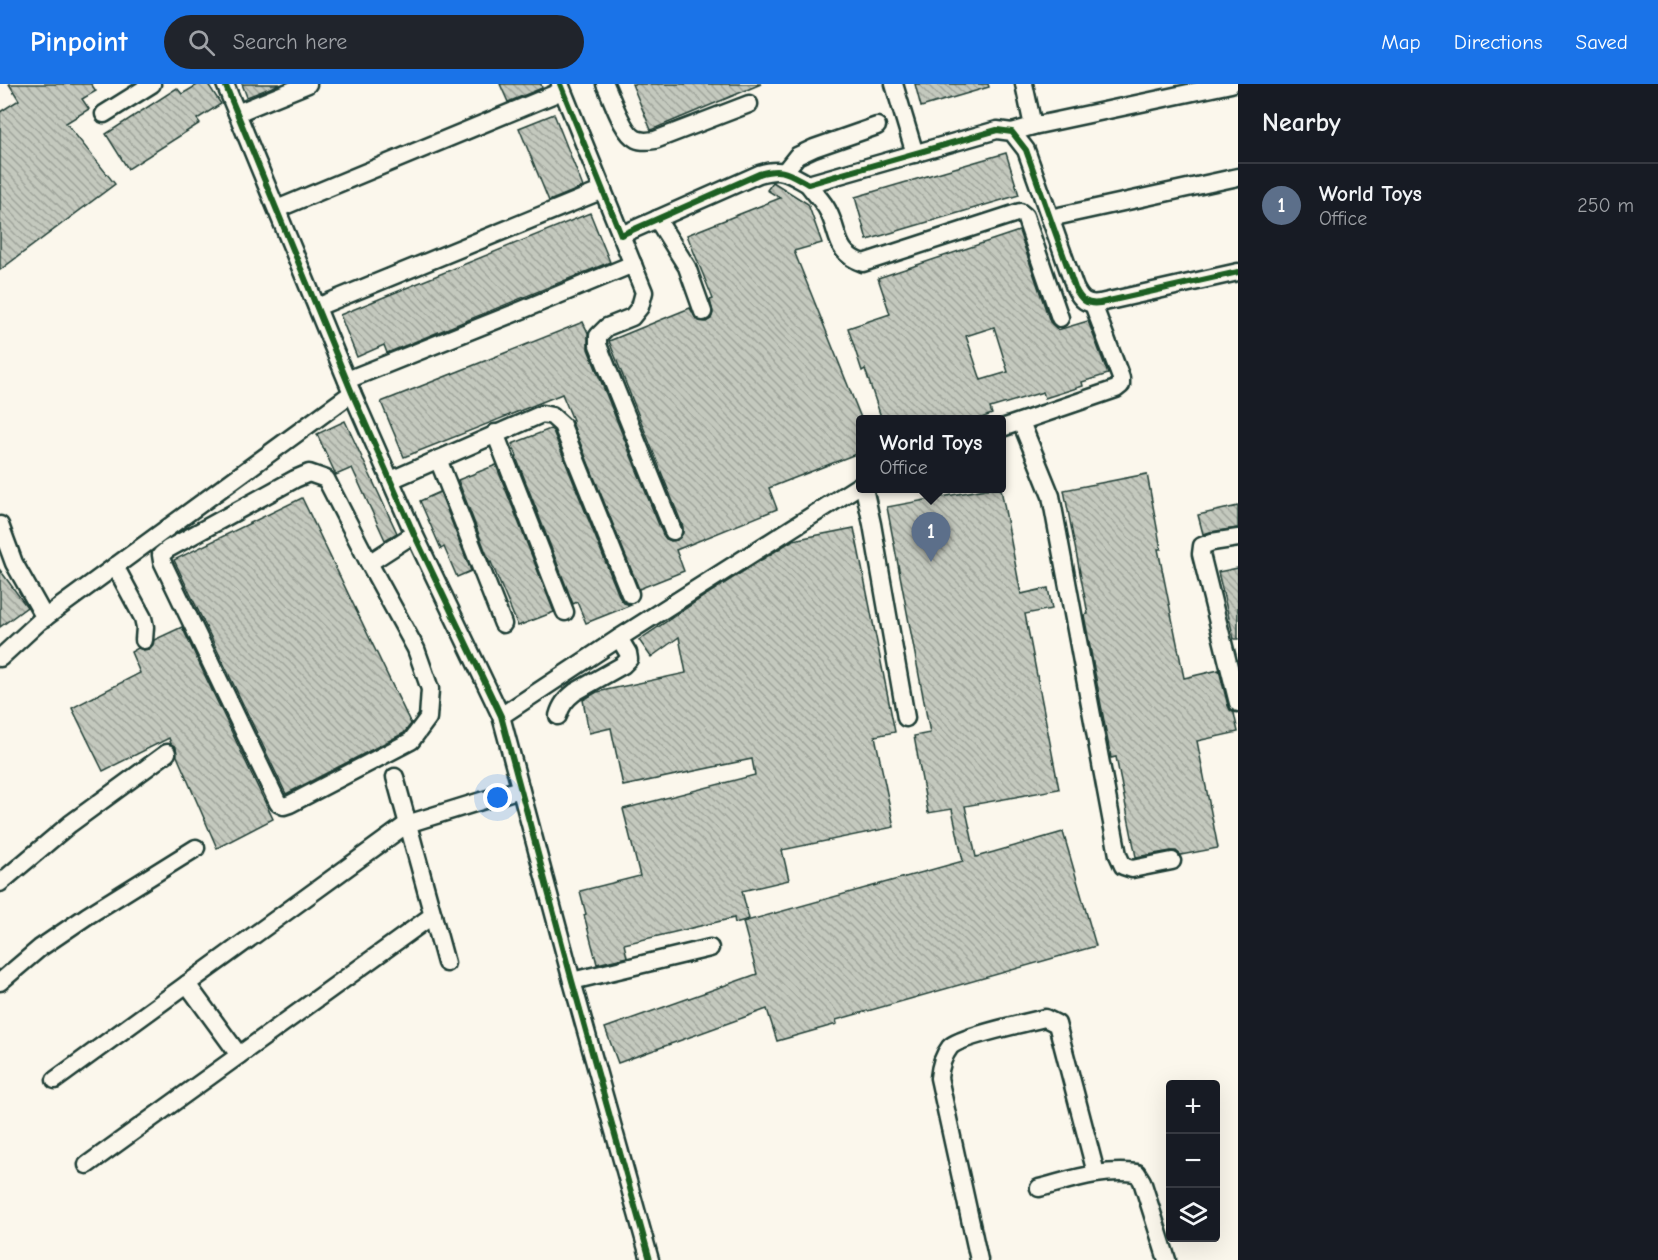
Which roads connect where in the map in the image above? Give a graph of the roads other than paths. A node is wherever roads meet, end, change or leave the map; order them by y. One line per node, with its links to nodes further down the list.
1 (153, 84): 11 (street)
2 (225, 84): 10 (street)
3 (308, 84): 10 (street)
4 (605, 84): 9 (street)
5 (894, 84): 15 (street)
6 (1024, 84): 13 (street)
7 (1231, 84): 13 (street)
8 (561, 87): 19 (street); 20 (street)
9 (749, 104)
10 (237, 112): 20 (street)
11 (104, 114)
12 (877, 126): 16 (street)
13 (1033, 126): 14 (street)
14 (1012, 132): 15 (street); 21 (street)
15 (915, 154): 18 (street)
16 (785, 171): 18 (street); 22 (street)
17 (1238, 177): 21 (street)
18 (808, 184): 29 (street)
19 (603, 190): 23 (street); 27 (street)
20 (277, 209): 27 (street)
21 (1050, 218): 26 (street)
22 (657, 219): 23 (street); 28 (street)
23 (621, 235): 24 (street)
24 (633, 264): 30 (street); 39 (street)
25 (1238, 272): 26 (street)
26 (1094, 304): 31 (street)
27 (317, 307): 30 (street)
28 (703, 312)
29 (1060, 318)
30 (349, 387): 35 (street); 43 (street)
31 (1021, 422): 32 (street); 61 (street)
32 (1006, 427)
33 (495, 433): 34 (street); 44 (street); 45 (street)
34 (438, 459): 35 (street); 47 (street)
35 (391, 480): 40 (street)
36 (856, 488): 48 (street)
37 (865, 493): 55 (street)
38 (0, 528): 46 (street)
39 (673, 531)
40 (414, 534): 42 (street); 53 (street)
41 (1238, 538): 51 (street)
42 (369, 563): 42 (street)
43 (115, 566): 46 (street); 49 (street)
44 (630, 594)
45 (565, 612)
46 (45, 618): 50 (street)
47 (503, 624)
48 (619, 638): 53 (street); 54 (street)
49 (144, 640)
50 (0, 658)
51 (1236, 680): 52 (street)
52 (1238, 703)
53 (501, 716): 58 (street)
54 (558, 716)
55 (906, 718)
56 (167, 753): 62 (street)
57 (395, 777): 59 (street)
58 (520, 789): 59 (street); 66 (street)
59 (407, 824): 63 (street); 68 (street)
60 (196, 848): 67 (street)
61 (1172, 861)
62 (0, 883)
63 (433, 915): 65 (street); 69 (street)
64 (710, 948): 66 (street)
65 (446, 963)
66 (572, 981): 74 (street)
67 (0, 982)
68 (187, 984): 69 (street); 70 (street)
69 (239, 1055): 71 (street)
70 (54, 1080)
71 (87, 1165)
72 (1096, 1173): 73 (street); 75 (street); 76 (street)
73 (1039, 1188)
74 (650, 1260)
75 (979, 1260)
76 (1167, 1260)

